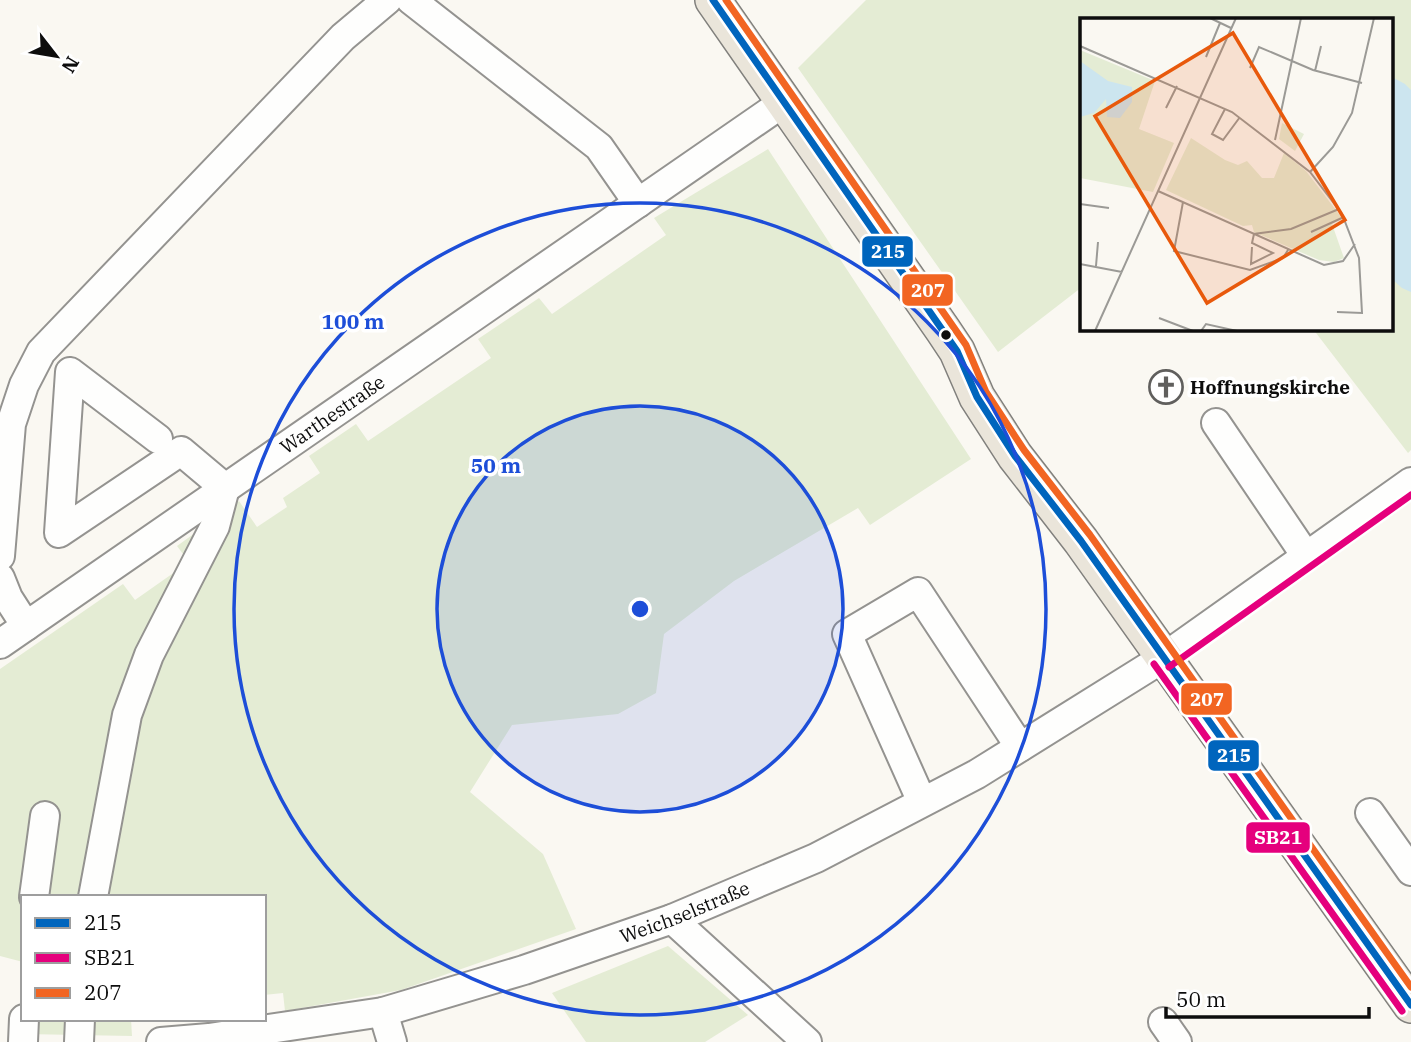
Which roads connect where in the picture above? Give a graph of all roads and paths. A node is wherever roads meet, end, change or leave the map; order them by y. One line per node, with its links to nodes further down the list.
1 (387, 0): 10 (street)
2 (411, 0): 5 (street)
3 (713, 0): 4 (main road)
4 (784, 102): 5 (street, Warthestraße); 15 (main road)
5 (638, 203): 9 (street, Warthestraße)
6 (1216, 423): 11 (street)
7 (158, 439): 9 (street)
8 (1411, 482): 11 (street, Weichselstraße)
9 (225, 488): 13 (street, Warthestraße); 22 (street)
10 (0, 556)
11 (1306, 556): 15 (street, Weichselstraße)
12 (0, 578): 13 (street)
13 (26, 626): 14 (street, Warthestraße)
14 (0, 644)
15 (1163, 658): 16 (street, Weichselstraße); 24 (main road)
16 (1020, 747): 17 (street, Weichselstraße); 17 (street)
17 (922, 802): 23 (street, Weichselstraße)
18 (1370, 813): 20 (street)
19 (45, 816): 21 (street)
20 (1411, 871)
21 (34, 895)
22 (93, 895)
23 (672, 919): 25 (street, Weichselstraße); 32 (street)
24 (1411, 1005)
25 (383, 1012): 30 (street, Weichselstraße); 31 (street)
26 (24, 1021): 28 (street)
27 (80, 1021): 29 (street)
28 (23, 1042)
29 (79, 1042)
30 (161, 1042)
31 (391, 1042)
32 (807, 1042)

